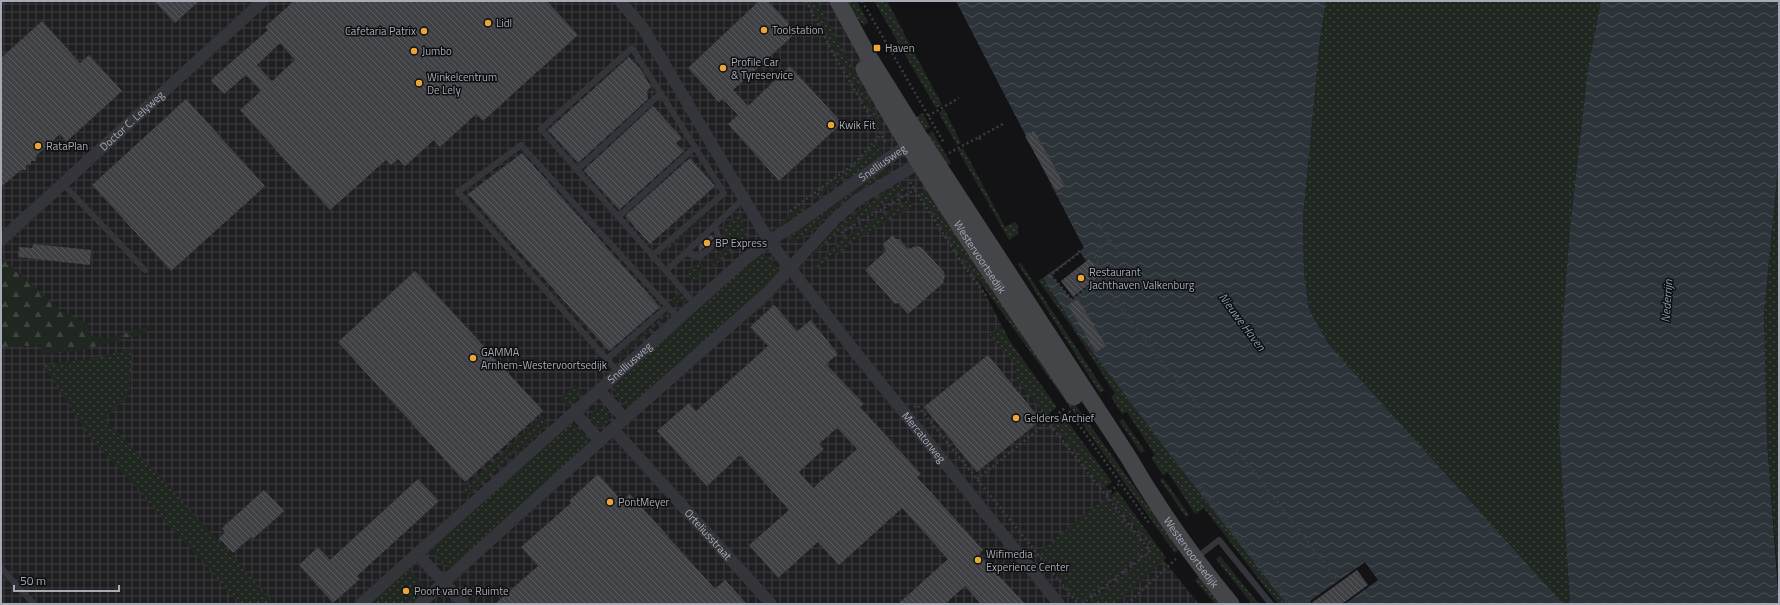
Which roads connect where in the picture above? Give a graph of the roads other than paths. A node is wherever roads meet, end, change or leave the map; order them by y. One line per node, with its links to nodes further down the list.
1 (263, 1): 12 (street, Doctor C. Lelyweg)
2 (620, 1): 13 (street)
3 (827, 1): 6 (main road, Westervoortsedijk)
4 (838, 1): 6 (main road, Westervoortsedijk)
5 (661, 93): 9 (lane); 11 (lane); 11 (lane)
6 (901, 122): 7 (main road, Westervoortsedijk); 8 (main road, Westervoortsedijk)
7 (908, 145): 8 (street, Snelliusweg); 10 (main road, Westervoortsedijk); 17 (street, Snelliusweg)
8 (926, 146): 10 (street, Snelliusweg); 33 (main road, Westervoortsedijk)
9 (695, 147): 14 (lane); 19 (lane)
10 (919, 162): 20 (street, Snelliusweg); 33 (main road, Westervoortsedijk)
11 (577, 170): 14 (lane)
12 (63, 184): 16 (street, Doctor C. Lelyweg); 21 (lane)
13 (743, 199): 15 (lane); 17 (street)
14 (618, 217): 19 (lane)
15 (715, 225): 18 (lane); 18 (lane)
16 (1, 240)
17 (769, 241): 20 (street); 23 (street, Snelliusweg)
18 (685, 253): 22 (lane)
19 (652, 256): 22 (lane)
20 (790, 268): 30 (street, Snelliusweg); 43 (street, Mercatorweg)
21 (145, 270)
22 (666, 271): 23 (lane)
23 (696, 305): 25 (street, Snelliusweg)
24 (668, 306): 25 (lane); 26 (lane); 26 (lane)
25 (679, 319): 27 (street, Snelliusweg)
26 (607, 360): 27 (lane)
27 (619, 373): 28 (street, Snelliusweg)
28 (600, 391): 29 (street, Snelliusweg); 30 (street, Snelliusweg)
29 (575, 413): 32 (street); 34 (street, Snelliusweg)
30 (625, 419): 31 (street, Snelliusweg)
31 (613, 429): 32 (street, Snelliusweg); 42 (street, Orteliusstraat)
32 (600, 441): 37 (street, Snelliusweg)
33 (1154, 500): 35 (main road, Westervoortsedijk)
34 (418, 554): 37 (street); 39 (street, Snelliusweg)
35 (1195, 559): 44 (main road, Westervoortsedijk); 45 (lane)
36 (1, 568): 38 (lane)
37 (444, 582): 40 (street, Snelliusweg); 41 (street)
38 (34, 604)
39 (361, 604)
40 (420, 604)
41 (464, 604)
42 (771, 604)
43 (1059, 604)
44 (1231, 604)
45 (1271, 604)

